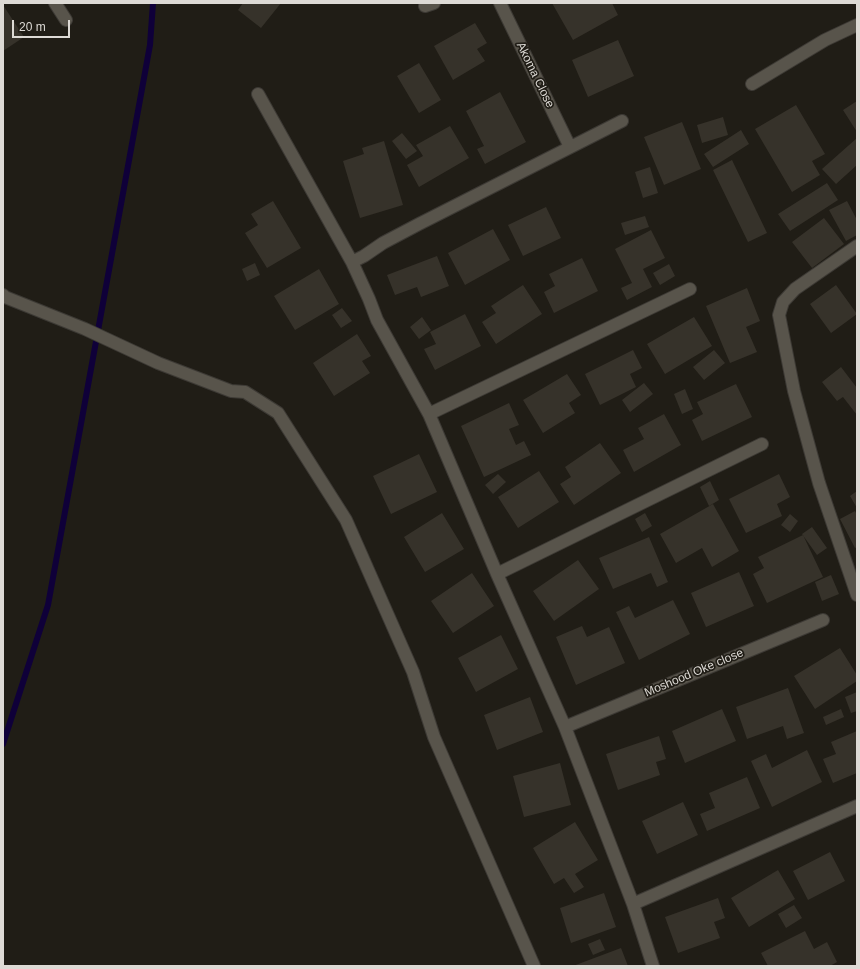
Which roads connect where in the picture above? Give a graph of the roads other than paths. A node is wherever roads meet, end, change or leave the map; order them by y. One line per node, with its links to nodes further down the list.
1 (55, 3): 3 (street)
2 (500, 3): 8 (street, Akoma Close)
3 (66, 20)
4 (857, 25): 5 (street)
5 (752, 84)
6 (258, 94): 10 (street)
7 (622, 121): 8 (street)
8 (570, 147): 10 (street)
9 (857, 246): 16 (street)
10 (352, 262): 13 (street)
11 (690, 289): 13 (street)
12 (4, 298): 21 (street)
13 (429, 414): 15 (street)
14 (762, 444): 15 (street)
15 (497, 574): 18 (street)
16 (857, 594)
17 (823, 620): 18 (street, Moshood Oke close)
18 (565, 727): 20 (street)
19 (857, 806): 20 (street)
20 (633, 904): 22 (street)
21 (534, 966)
22 (653, 966)

